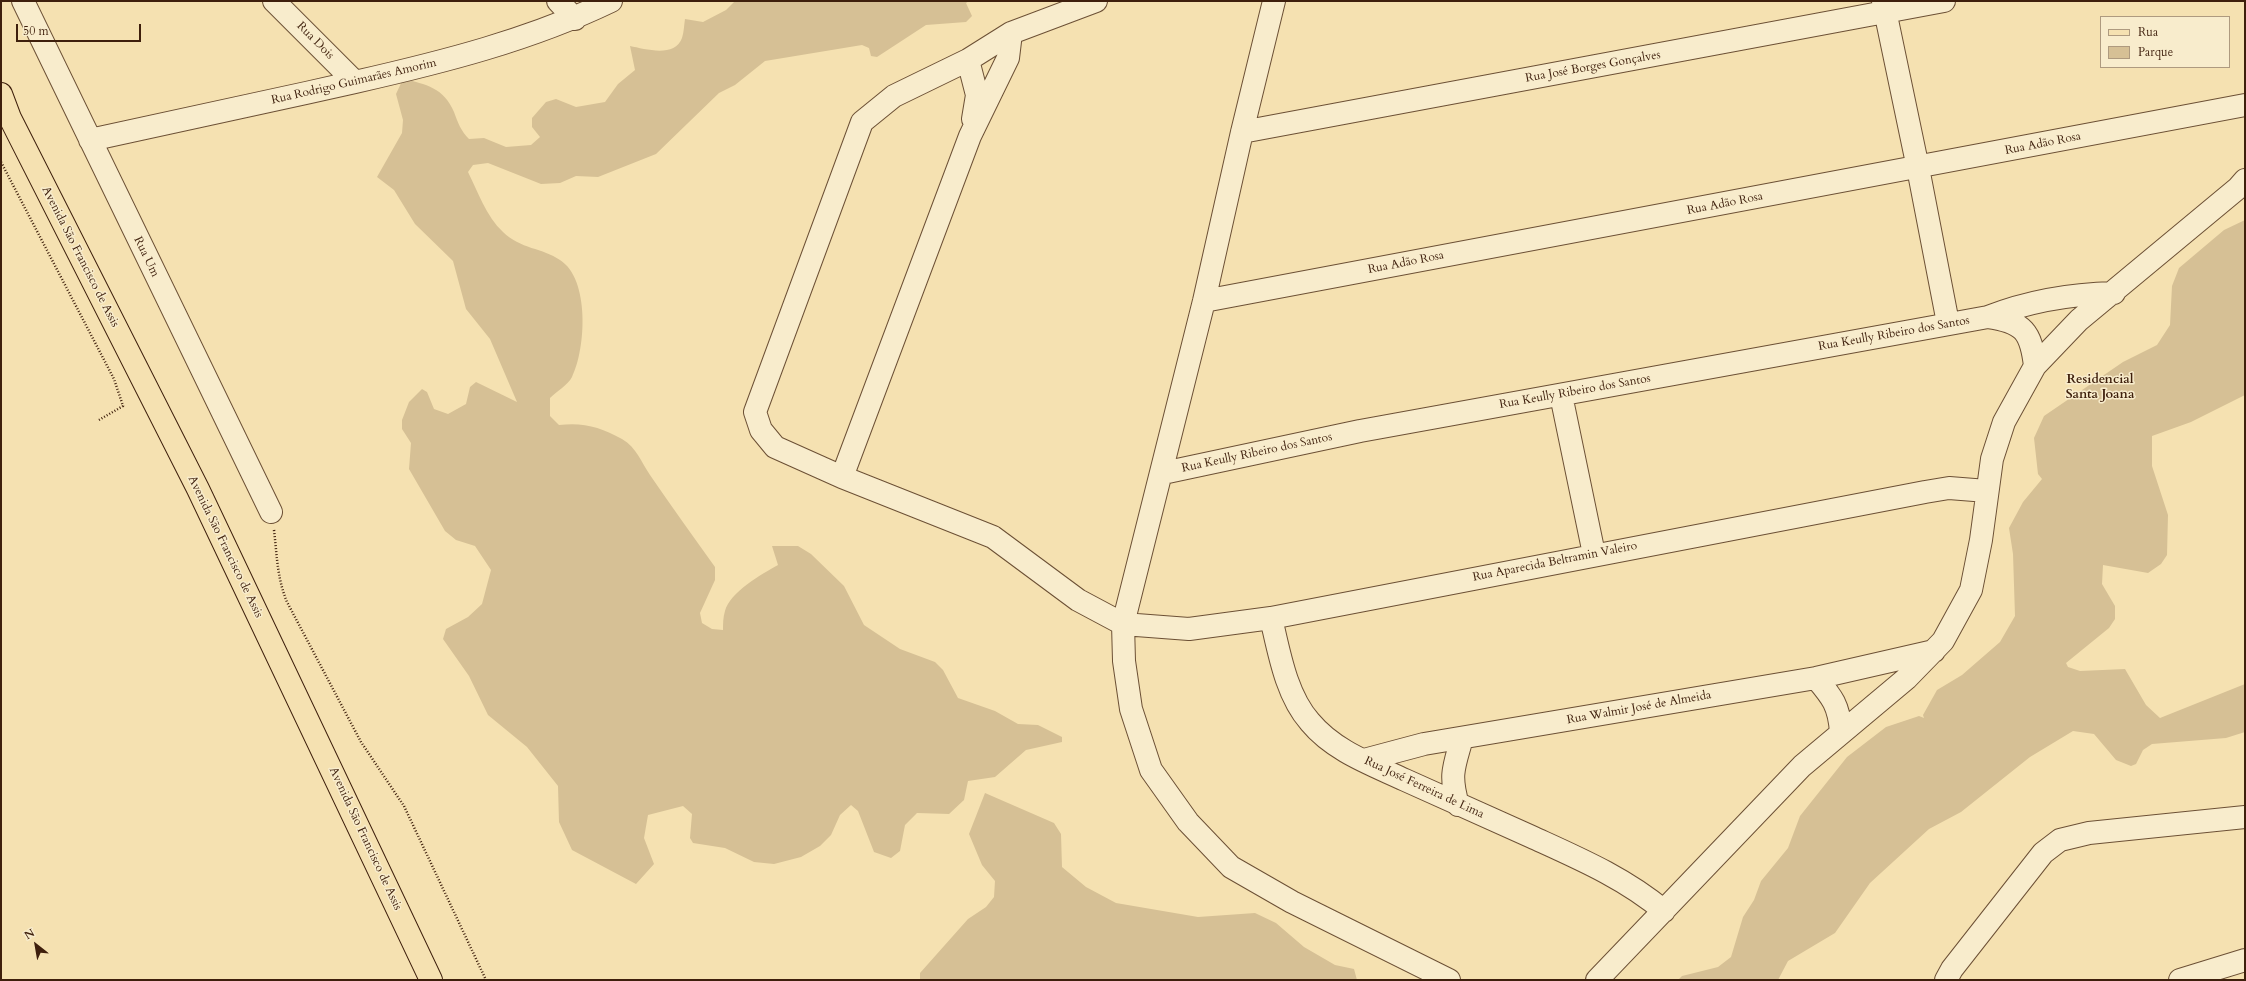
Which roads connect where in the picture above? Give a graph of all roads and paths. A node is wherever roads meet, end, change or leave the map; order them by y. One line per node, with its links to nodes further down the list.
1 (23, 1): 18 (street, Rua Um)
2 (274, 1): 12 (street, Rua Dois)
3 (558, 1): 9 (street)
4 (611, 1): 9 (street, Rua Rodrigo Guimarães Amorim)
5 (1096, 1): 10 (street)
6 (1274, 1): 16 (street)
7 (1944, 1): 8 (street, Rua José Borges Gonçalves)
8 (1884, 7): 16 (street, Rua José Borges Gonçalves); 20 (street)
9 (575, 18): 12 (street, Rua Rodrigo Guimarães Amorim)
10 (1011, 33): 11 (street); 17 (street)
11 (968, 60): 17 (street); 30 (street)
12 (355, 82): 18 (street, Rua Rodrigo Guimarães Amorim)
13 (1, 94): 15 (main road, Avenida São Francisco de Assis)
14 (2245, 105): 20 (street, Rua Adão Rosa)
15 (6, 111): 45 (main road, Avenida São Francisco de Assis)
16 (1242, 132): 23 (street)
17 (970, 136): 30 (street)
18 (90, 140): 32 (street, Rua Um)
19 (1, 162): 28 (path)
20 (1918, 168): 23 (street, Rua Adão Rosa); 25 (street)
21 (2245, 180): 22 (street)
22 (2114, 292): 24 (street, Rua Keully Ribeiro dos Santos); 26 (street)
23 (1204, 301): 29 (street)
24 (1988, 317): 25 (street, Rua Keully Ribeiro dos Santos); 26 (street, Rua Keully Ribeiro dos Santos)
25 (1948, 323): 27 (street, Rua Keully Ribeiro dos Santos)
26 (2035, 366): 31 (street)
27 (1561, 395): 29 (street, Rua Keully Ribeiro dos Santos); 33 (street)
28 (99, 420)
29 (1163, 473): 35 (street)
30 (842, 477): 35 (street)
31 (1987, 491): 33 (street, Rua Aparecida Beltramin Valeiro); 36 (street)
32 (271, 512): 46 (path)
33 (1594, 554): 34 (street, Rua Aparecida Beltramin Valeiro)
34 (1271, 618): 35 (street, Rua Aparecida Beltramin Valeiro); 40 (street, Rua José Ferreira de Lima)
35 (1123, 624): 47 (street)
36 (1934, 651): 37 (street, Rua Walmir José de Almeida); 38 (street)
37 (1816, 678): 38 (street); 39 (street, Rua Walmir José de Almeida)
38 (1841, 732): 43 (street)
39 (1462, 738): 40 (street, Rua Walmir José de Almeida); 41 (street)
40 (1364, 760): 41 (street, Rua José Ferreira de Lima)
41 (1458, 805): 43 (street, Rua José Ferreira de Lima)
42 (2245, 817): 49 (street)
43 (1664, 911): 48 (street)
44 (2245, 960): 50 (street)
45 (431, 980)
46 (486, 980)
47 (1449, 980)
48 (1597, 980)
49 (1946, 980)
50 (2180, 980)

